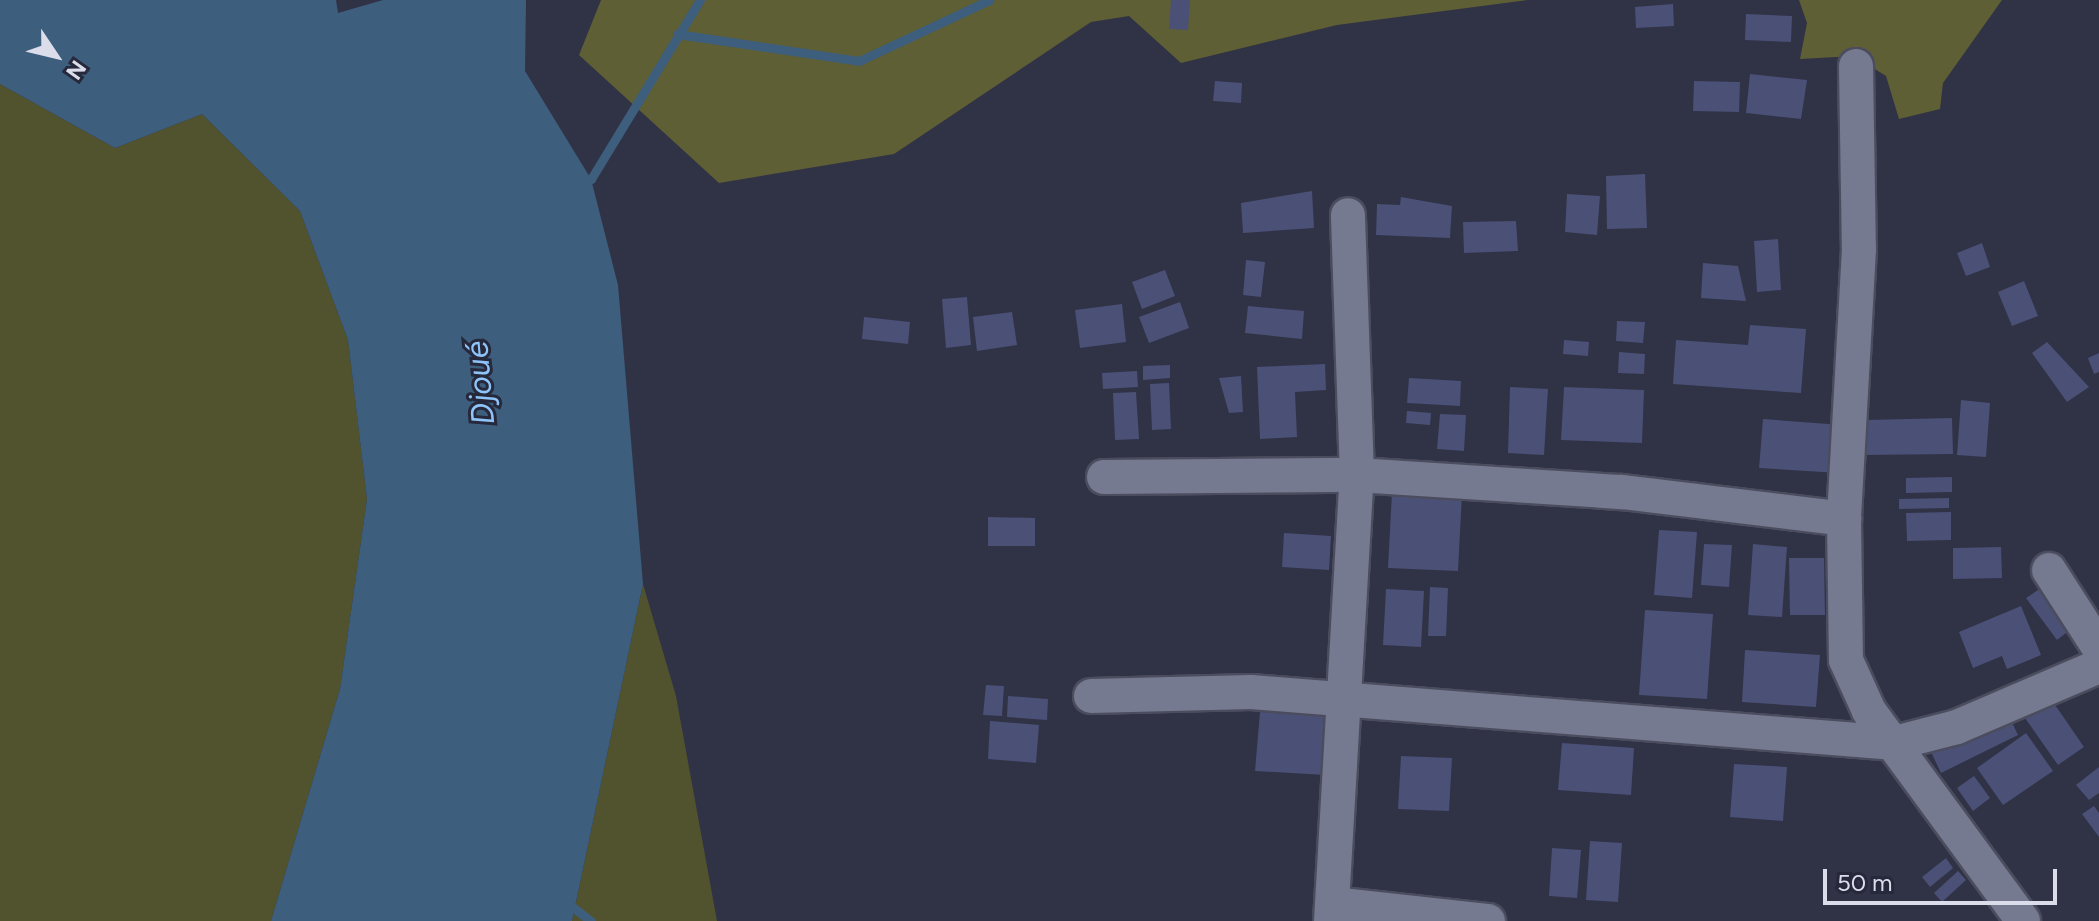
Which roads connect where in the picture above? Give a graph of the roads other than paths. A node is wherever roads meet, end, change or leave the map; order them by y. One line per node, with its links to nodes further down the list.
1 (1856, 66): 5 (street)
2 (1348, 215): 3 (street)
3 (1357, 475): 4 (street); 5 (street); 10 (street)
4 (1104, 477)
5 (1844, 519): 11 (street)
6 (2049, 570): 7 (street)
7 (2099, 648)
8 (2099, 666): 11 (street)
9 (1091, 696): 10 (street)
10 (1343, 700): 11 (street); 12 (street)
11 (1895, 743): 14 (street)
12 (1332, 913): 13 (street)
13 (1488, 921)
14 (2023, 921)

